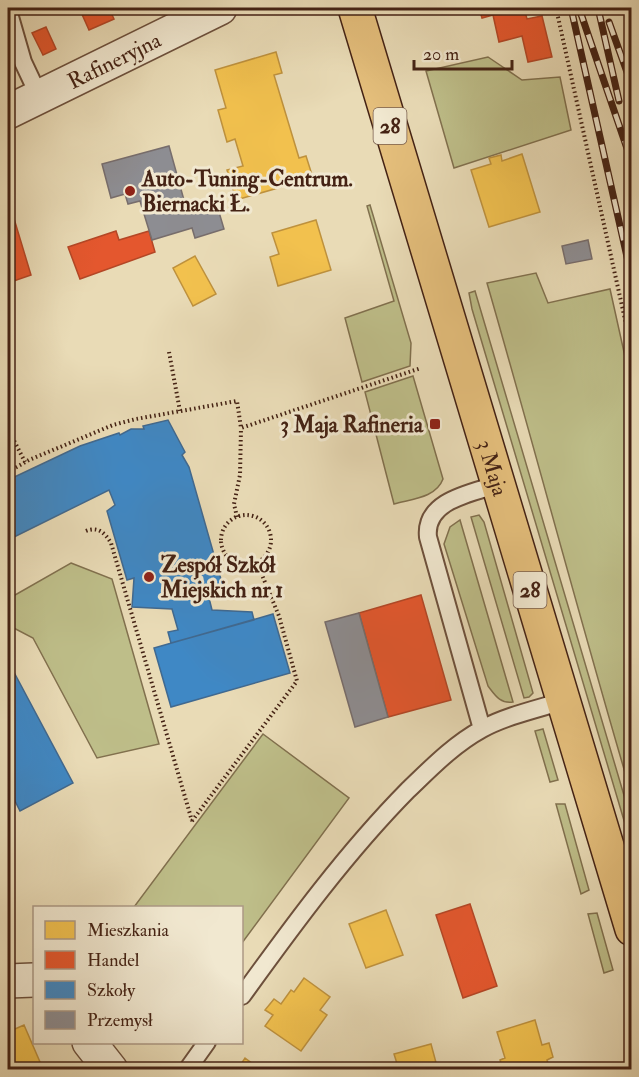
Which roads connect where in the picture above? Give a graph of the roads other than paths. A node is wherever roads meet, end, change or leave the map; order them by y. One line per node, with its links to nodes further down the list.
1 (355, 8): 6 (main road, 3 Maja / 28)
2 (213, 9): 4 (street, Rafineryjna)
3 (8, 10): 4 (lane)
4 (39, 96): 5 (street, Rafineryjna)
5 (8, 112)
6 (499, 484): 7 (main road, 3 Maja / 28); 8 (lane)
7 (563, 701): 8 (lane); 9 (main road, 3 Maja / 28)
8 (482, 729): 12 (lane)
9 (632, 929)
10 (33, 980): 11 (street)
11 (8, 981)
12 (243, 995)
13 (91, 1044): 15 (street)
14 (206, 1044): 16 (lane)
15 (111, 1070)
16 (187, 1070)

